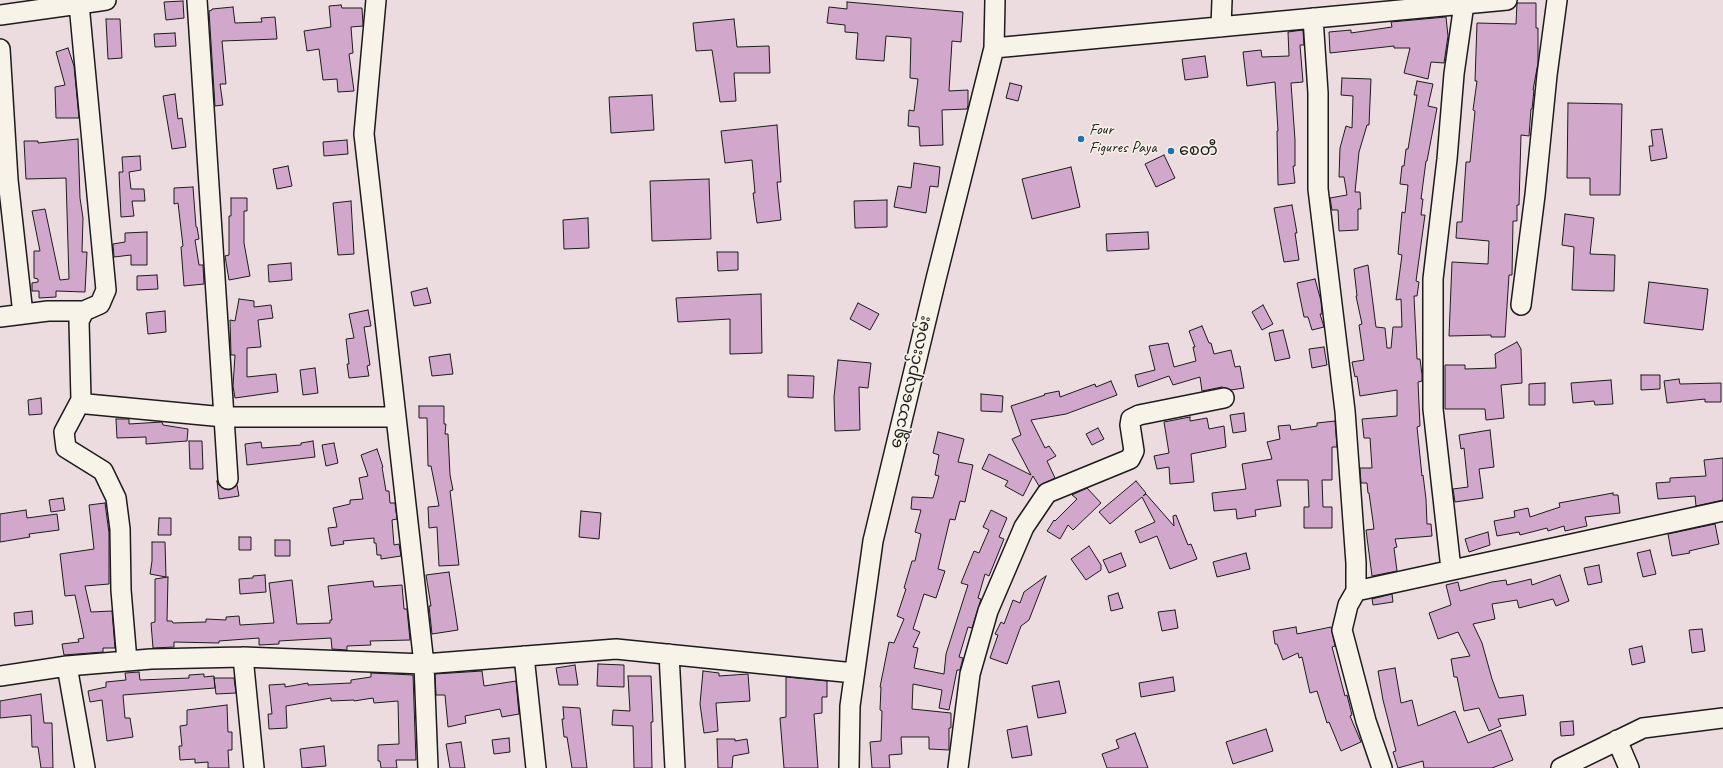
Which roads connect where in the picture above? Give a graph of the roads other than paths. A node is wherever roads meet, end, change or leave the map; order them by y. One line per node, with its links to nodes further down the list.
1 (106, 0): 8 (street)
2 (197, 0): 21 (street)
3 (376, 0): 22 (street)
4 (995, 0): 13 (street, ရွှေသာလျောင်းလမ်း)
5 (1222, 0): 12 (street)
6 (1507, 0): 9 (street)
7 (1557, 0): 15 (street)
8 (79, 4): 10 (street); 16 (street)
9 (1464, 4): 11 (street); 25 (street)
10 (0, 15)
11 (1313, 18): 12 (street); 26 (street)
12 (1221, 27): 13 (street)
13 (994, 48): 33 (street, ရွှေသာလျောင်းလမ်း)
14 (0, 49): 17 (street)
15 (1521, 305)
16 (84, 311): 17 (street); 20 (street)
17 (23, 314): 18 (street)
18 (0, 316)
19 (1224, 398): 43 (street)
20 (81, 400): 21 (street); 30 (street)
21 (224, 417): 22 (street); 23 (street)
22 (396, 417): 31 (street)
23 (228, 479)
24 (1723, 511): 25 (street)
25 (1451, 569): 26 (street)
26 (1356, 591): 44 (street)
27 (669, 654): 28 (street); 33 (street); 41 (street)
28 (524, 656): 31 (street); 40 (street)
29 (243, 657): 30 (street); 31 (street); 38 (street)
30 (127, 661): 32 (street)
31 (424, 664): 39 (street)
32 (67, 666): 34 (street); 37 (street)
33 (854, 673): 42 (street, ရွှေသာလျောင်းလမ်း)
34 (0, 676)
35 (1723, 718): 36 (street)
36 (1617, 740): 45 (street); 46 (street)
37 (85, 768)
38 (254, 768)
39 (428, 768)
40 (536, 768)
41 (675, 768)
42 (849, 768)
43 (958, 768)
44 (1382, 768)
45 (1561, 768)
46 (1629, 768)

